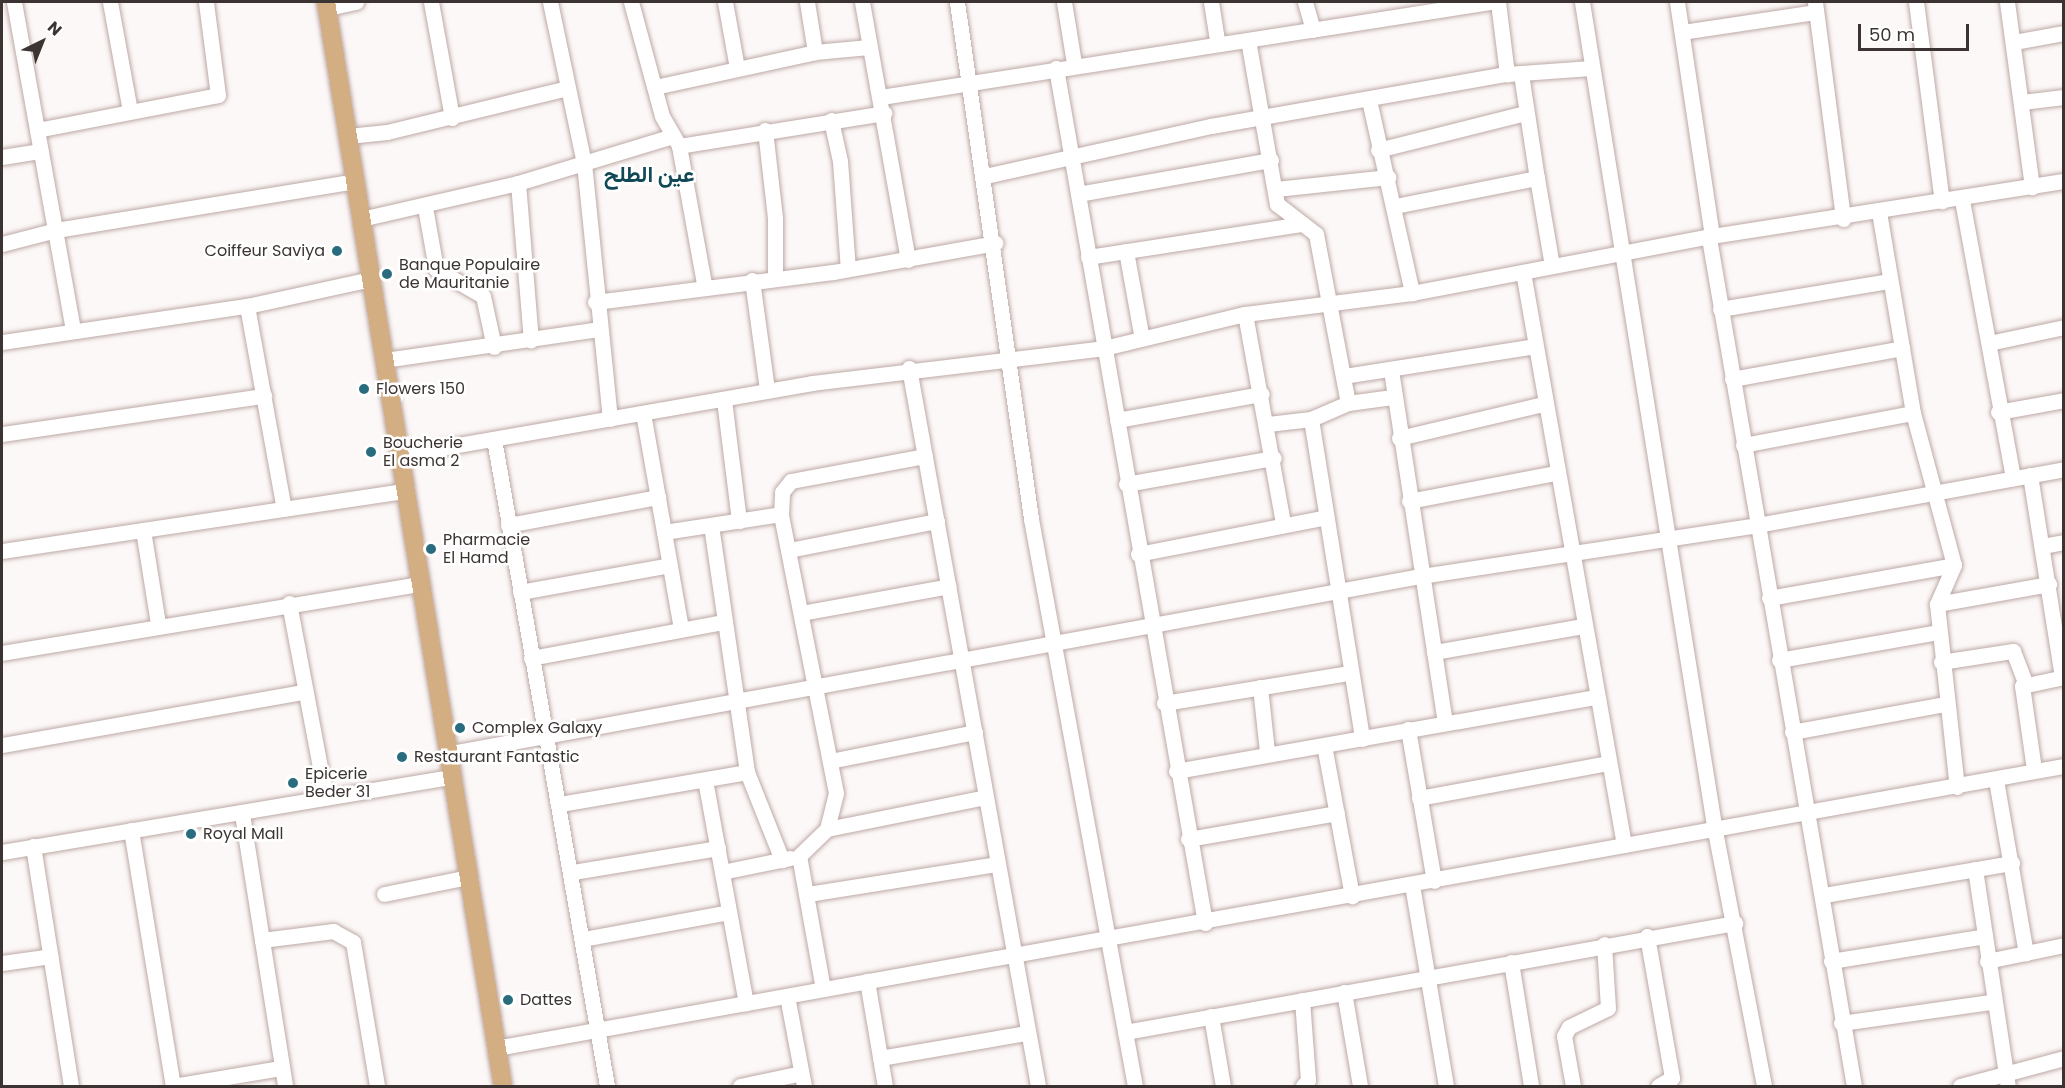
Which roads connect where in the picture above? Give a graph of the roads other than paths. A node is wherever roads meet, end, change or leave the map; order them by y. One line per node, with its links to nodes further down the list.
1 (14, 2): 48 (street)
2 (110, 2): 42 (street)
3 (207, 2): 42 (street)
4 (356, 2): 20 (street)
5 (431, 2): 45 (street)
6 (550, 2): 37 (street)
7 (631, 2): 36 (street)
8 (725, 2): 31 (street)
9 (807, 2): 29 (street)
10 (862, 2): 28 (street)
11 (957, 2): 35 (street)
12 (1064, 2): 30 (street)
13 (1211, 2): 26 (street)
14 (1305, 2): 22 (street)
15 (1488, 2): 22 (street); 34 (street)
16 (1582, 2): 33 (street)
17 (1677, 2): 23 (street)
18 (1916, 2): 68 (street)
19 (2007, 2): 27 (street)
20 (327, 5): 50 (main road)
21 (1816, 7): 23 (street); 73 (street)
22 (1313, 30): 25 (street)
23 (1682, 33): 76 (street)
24 (2064, 33): 27 (street)
25 (1248, 40): 26 (street); 47 (street)
26 (1217, 41): 30 (street)
27 (2014, 42): 41 (street)
28 (869, 47): 29 (street); 38 (street)
29 (815, 52): 31 (street)
30 (1074, 63): 32 (street)
31 (737, 68): 36 (street)
32 (1056, 68): 35 (street); 54 (street)
33 (1591, 68): 34 (street); 80 (street)
34 (1514, 74): 40 (street); 44 (street)
35 (971, 84): 38 (street); 58 (street)
36 (655, 87): 51 (street)
37 (568, 88): 45 (street); 57 (street)
38 (881, 97): 43 (street)
39 (2064, 97): 41 (street)
40 (1369, 100): 47 (street); 52 (street)
41 (2022, 102): 64 (street)
42 (130, 111): 48 (street)
43 (885, 113): 46 (street); 82 (street)
44 (1525, 113): 52 (street); 60 (street)
45 (452, 117): 50 (street)
46 (831, 120): 49 (street); 84 (street)
47 (1262, 120): 54 (street); 56 (street)
48 (37, 130): 53 (street)
49 (765, 130): 51 (street); 86 (street)
50 (348, 136): 61 (main road)
51 (676, 141): 57 (street); 90 (street)
52 (1378, 150): 59 (street)
53 (41, 151): 55 (street); 75 (street)
54 (1070, 156): 58 (street); 66 (street)
55 (2, 158)
56 (1271, 160): 65 (street); 66 (street)
57 (584, 163): 63 (street); 93 (street)
58 (985, 176): 77 (street)
59 (1388, 177): 65 (street); 69 (street)
60 (1537, 178): 69 (street); 83 (street)
61 (355, 181): 72 (main road); 75 (street)
62 (2064, 181): 64 (street)
63 (518, 183): 70 (street); 101 (street)
64 (2032, 187): 67 (street)
65 (1276, 189): 74 (street)
66 (1078, 194): 81 (street)
67 (1962, 200): 68 (street); 103 (street)
68 (1942, 201): 71 (street)
69 (1395, 206): 91 (street)
70 (425, 207): 72 (street); 105 (street)
71 (1879, 212): 73 (street); 89 (street)
72 (362, 219): 87 (main road)
73 (1843, 219): 76 (street)
74 (1301, 224): 79 (street); 92 (street)
75 (56, 230): 78 (street); 99 (street)
76 (1710, 237): 80 (street); 95 (street)
77 (995, 243): 82 (street); 108 (street)
78 (2, 244)
79 (1126, 251): 81 (street); 100 (street)
80 (1624, 253): 83 (street); 157 (street)
81 (1088, 257): 106 (street)
82 (908, 261): 84 (street)
83 (1552, 266): 85 (street)
84 (848, 269): 86 (street)
85 (1523, 272): 91 (street); 104 (street)
86 (775, 278): 88 (street)
87 (371, 279): 94 (street); 109 (main road)
88 (752, 280): 90 (street); 114 (street)
89 (1890, 281): 95 (street); 107 (street)
90 (704, 284): 93 (street)
91 (1412, 293): 92 (street)
92 (1330, 301): 96 (street); 112 (street)
93 (595, 302): 98 (street)
94 (248, 306): 99 (street); 116 (street)
95 (1720, 309): 113 (street)
96 (1245, 315): 100 (street); 115 (street)
97 (2064, 327): 103 (street)
98 (598, 329): 101 (street); 125 (street)
99 (74, 331): 102 (street)
100 (1142, 339): 106 (street)
101 (531, 340): 105 (street)
102 (2, 342)
103 (1989, 343): 122 (street)
104 (1535, 346): 111 (street); 121 (street)
105 (494, 347): 109 (street)
106 (1104, 348): 108 (street); 127 (street)
107 (1902, 348): 113 (street); 124 (street)
108 (1009, 356): 110 (street); 183 (street)
109 (384, 360): 134 (main road)
110 (909, 368): 114 (street); 135 (street)
111 (1391, 370): 112 (street); 117 (street)
112 (1344, 376): 120 (street)
113 (1732, 379): 133 (street)
114 (767, 390): 118 (street)
115 (1263, 394): 127 (street); 128 (street)
116 (264, 396): 130 (street); 146 (street)
117 (1393, 398): 120 (street); 131 (street)
118 (724, 400): 123 (street); 149 (street)
119 (2064, 400): 122 (street)
120 (1348, 403): 126 (street)
121 (1543, 404): 131 (street); 138 (street)
122 (1998, 412): 140 (street)
123 (643, 413): 125 (street); 144 (street)
124 (1913, 413): 133 (street); 143 (street)
125 (609, 419): 132 (street)
126 (1311, 419): 128 (street); 148 (street)
127 (1118, 420): 141 (street)
128 (1268, 424): 136 (street)
129 (2, 427): 130 (street)
130 (2, 434)
131 (1399, 438): 145 (street)
132 (494, 439): 134 (street); 152 (street)
133 (1743, 446): 153 (street)
134 (399, 455): 142 (main road)
135 (925, 456): 147 (street); 150 (street)
136 (1274, 458): 141 (street); 151 (street)
137 (2064, 469): 139 (street)
138 (1556, 473): 145 (street); 162 (street)
139 (2030, 476): 140 (street); 159 (street)
140 (2013, 478): 143 (street)
141 (1126, 484): 163 (street)
142 (405, 491): 146 (street); 167 (main road)
143 (1937, 493): 153 (street); 165 (street)
144 (658, 497): 152 (street); 156 (street)
145 (1409, 501): 166 (street)
146 (284, 509): 155 (street)
147 (781, 514): 149 (street); 160 (street)
148 (1326, 517): 151 (street); 170 (street)
149 (739, 521): 154 (street)
150 (937, 521): 160 (street); 169 (street)
151 (1283, 524): 163 (street)
152 (508, 525): 171 (street)
153 (1757, 525): 157 (street); 172 (street)
154 (711, 526): 156 (street); 177 (street)
155 (143, 530): 161 (street); 178 (street)
156 (664, 532): 164 (street)
157 (1669, 536): 162 (street); 229 (street)
158 (2064, 542): 159 (street)
159 (2042, 546): 168 (street)
160 (789, 550): 176 (street)
161 (2, 551)
162 (1570, 553): 166 (street); 180 (street)
163 (1138, 554): 179 (street)
164 (670, 565): 171 (street); 181 (street)
165 (1954, 565): 172 (street); 174 (street)
166 (1421, 576): 170 (street); 184 (street)
167 (420, 584): 173 (street); 209 (main road)
168 (2049, 584): 174 (street); 175 (street)
169 (949, 586): 176 (street); 188 (street)
170 (1338, 591): 179 (street); 190 (street)
171 (519, 592): 186 (street)
172 (1769, 598): 187 (street)
173 (289, 603): 178 (street); 195 (street)
174 (1937, 604): 182 (street)
175 (2057, 611): 191 (street)
176 (801, 613): 193 (street)
177 (724, 622): 181 (street); 197 (street)
178 (158, 624): 185 (street)
179 (1151, 626): 183 (street); 198 (street)
180 (1583, 626): 184 (street); 196 (street)
181 (681, 628): 186 (street)
182 (1938, 632): 187 (street); 189 (street)
183 (1052, 643): 188 (street); 254 (street)
184 (1434, 652): 200 (street)
185 (2, 653)
186 (531, 658): 204 (street)
187 (1779, 660): 203 (street)
188 (963, 661): 193 (street); 202 (street)
189 (1941, 662): 192 (street); 199 (street)
190 (1350, 673): 194 (street); 205 (street)
191 (2063, 677): 192 (street)
192 (2025, 682): 213 (street)
193 (816, 686): 197 (street); 210 (street)
194 (1260, 687): 198 (street); 208 (street)
195 (304, 692): 206 (street); 221 (street)
196 (1595, 697): 200 (street); 211 (street)
197 (735, 699): 204 (street); 215 (street)
198 (1164, 702): 214 (street)
199 (1945, 704): 203 (street); 219 (street)
200 (1445, 722): 201 (street)
201 (1408, 729): 205 (street); 222 (street)
202 (975, 732): 210 (street); 220 (street)
203 (1792, 732): 224 (street)
204 (546, 735): 209 (street); 223 (street)
205 (1362, 739): 207 (street)
206 (2, 745)
207 (1324, 745): 208 (street); 225 (street)
208 (1267, 751): 214 (street)
209 (446, 754): 216 (main road)
210 (830, 761): 227 (street)
211 (1608, 763): 222 (street); 231 (street)
212 (2064, 766): 213 (street)
213 (2034, 769): 218 (street)
214 (1176, 771): 230 (street)
215 (747, 772): 217 (street); 236 (street)
216 (451, 777): 221 (street); 242 (main road)
217 (705, 780): 223 (street); 233 (street)
218 (1996, 780): 219 (street); 237 (street)
219 (1957, 787): 224 (street)
220 (986, 797): 227 (street); 238 (street)
221 (327, 798): 226 (street)
222 (1419, 798): 243 (street)
223 (560, 804): 241 (street)
224 (1807, 809): 229 (street); 247 (street)
225 (1337, 813): 230 (street); 248 (street)
226 (242, 814): 228 (street); 256 (street)
227 (827, 829): 235 (street)
228 (131, 830): 232 (street); 286 (street)
229 (1715, 831): 231 (street); 251 (street)
230 (1188, 838): 250 (street)
231 (1624, 845): 243 (street)
232 (33, 846): 234 (street); 261 (street)
233 (718, 848): 240 (street); 241 (street)
234 (2, 852)
235 (799, 856): 236 (street); 246 (street)
236 (782, 860): 240 (street)
237 (2012, 863): 239 (street); 259 (street)
238 (998, 864): 246 (street); 260 (street)
239 (1975, 869): 247 (street); 253 (street)
240 (722, 872): 249 (street)
241 (573, 873): 255 (street)
242 (468, 877): 245 (street); 279 (main road)
243 (1434, 881): 244 (street)
244 (1412, 885): 248 (street); 266 (street)
245 (384, 894)
246 (808, 894): 268 (street)
247 (1824, 895): 262 (street)
248 (1352, 896): 250 (street)
249 (729, 912): 255 (street); 273 (street)
250 (1205, 923): 254 (street)
251 (1735, 923): 252 (street); 302 (street)
252 (1647, 936): 257 (street); 301 (street)
253 (1985, 936): 262 (street); 263 (street)
254 (1108, 937): 260 (street); 277 (street)
255 (583, 939): 276 (street)
256 (262, 940): 282 (street); 288 (street)
257 (1604, 944): 264 (street); 300 (street)
258 (2064, 945): 259 (street)
259 (2026, 953): 263 (street)
260 (1013, 954): 267 (street); 278 (street)
261 (51, 956): 265 (street); 285 (street)
262 (1831, 961): 275 (street)
263 (1988, 961): 272 (street)
264 (1510, 962): 266 (street); 299 (street)
265 (2, 963)
266 (1427, 977): 269 (street); 298 (street)
267 (867, 981): 268 (street); 280 (street)
268 (823, 989): 270 (street)
269 (1344, 992): 271 (street); 297 (street)
270 (787, 996): 273 (street); 283 (street)
271 (1302, 1000): 274 (street); 296 (street)
272 (1991, 1002): 275 (street); 284 (street)
273 (746, 1003): 276 (street)
274 (1211, 1016): 277 (street); 295 (street)
275 (1841, 1023): 303 (street)
276 (597, 1030): 279 (street); 290 (street)
277 (1125, 1032): 294 (street)
278 (1027, 1033): 280 (street); 293 (street)
279 (496, 1048): 289 (main road)
280 (880, 1058): 292 (street)
281 (2064, 1058): 284 (street)
282 (281, 1068): 286 (street); 287 (street)
283 (802, 1080): 291 (street)
284 (2006, 1081): 304 (street)
285 (71, 1086)
286 (173, 1086)
287 (285, 1086)
288 (377, 1086)
289 (503, 1086)
290 (608, 1086)
291 (749, 1086)
292 (885, 1086)
293 (1038, 1086)
294 (1135, 1086)
295 (1223, 1086)
296 (1303, 1086)
297 (1360, 1086)
298 (1446, 1086)
299 (1531, 1086)
300 (1574, 1086)
301 (1658, 1086)
302 (1764, 1086)
303 (1854, 1086)
304 (1960, 1086)

